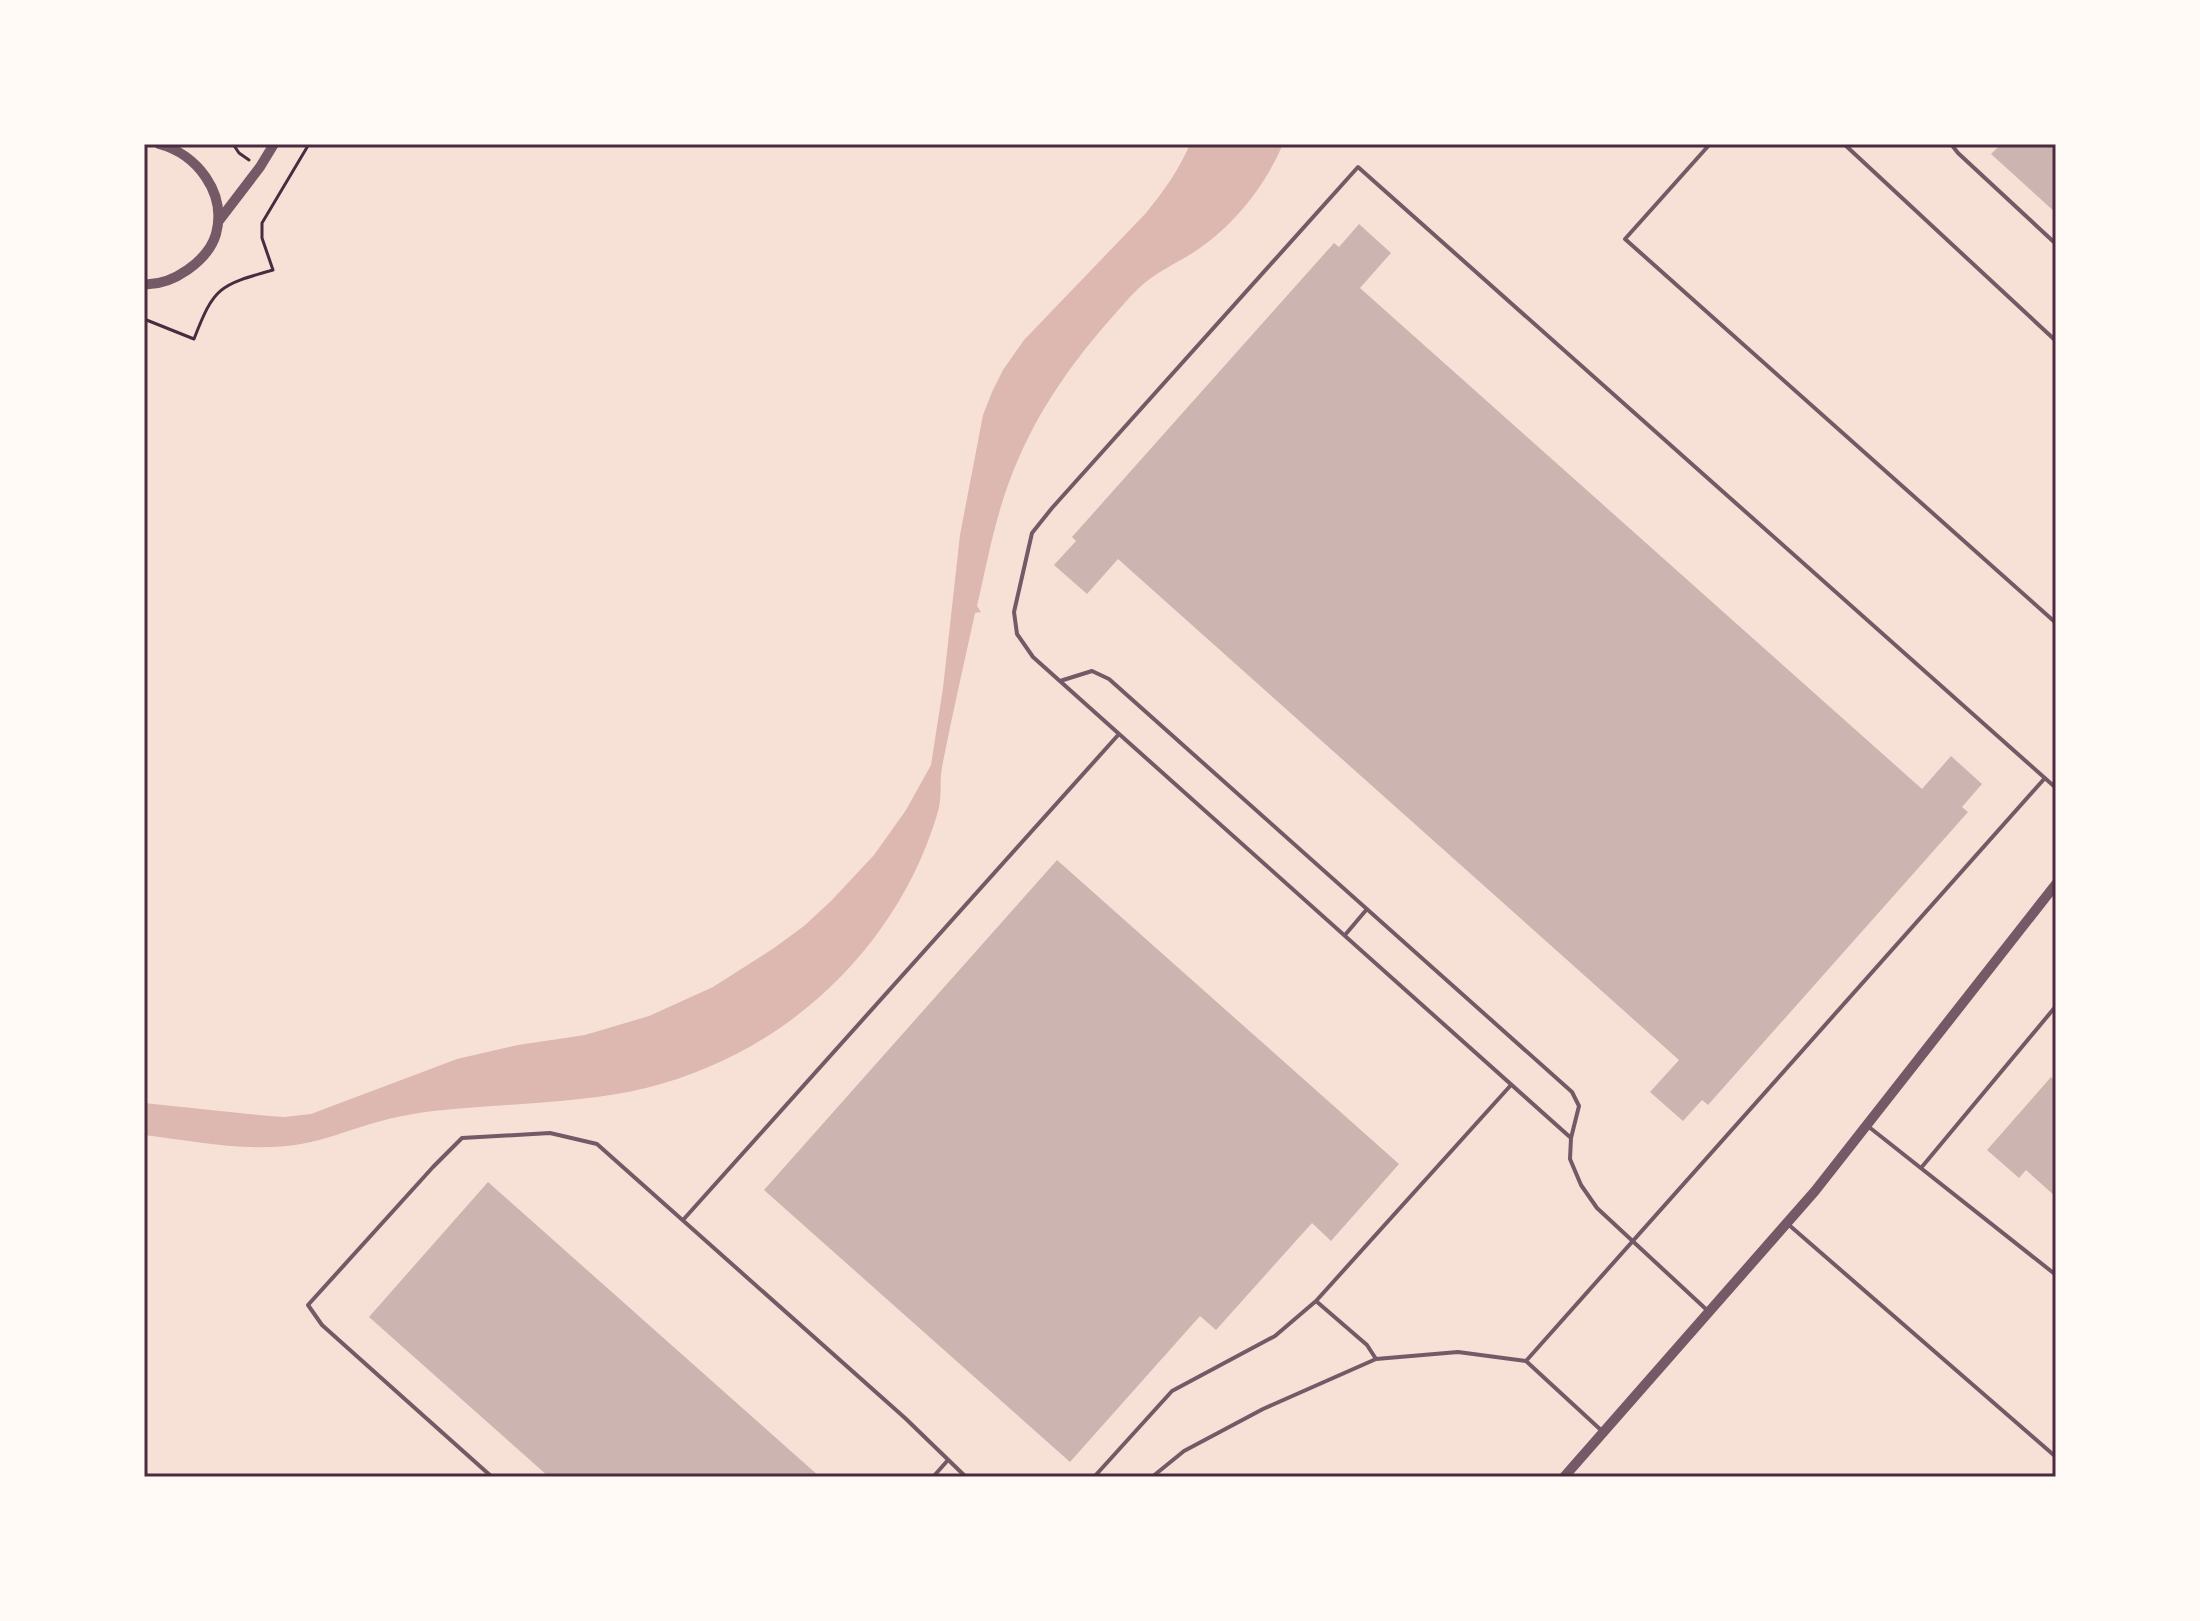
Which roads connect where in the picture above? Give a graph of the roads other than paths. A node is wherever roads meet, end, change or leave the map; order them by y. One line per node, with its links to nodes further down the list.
1 (159, 144): 6 (street)
2 (274, 144): 6 (street)
3 (1710, 144): 10 (lane)
4 (1844, 144): 9 (lane)
5 (1951, 144): 7 (lane)
6 (217, 224): 8 (street)
7 (2056, 244)
8 (144, 284)
9 (2056, 341)
10 (2056, 623)
11 (1060, 681): 12 (lane); 13 (lane); 16 (lane)
12 (1119, 734): 17 (lane); 23 (lane)
13 (2045, 778): 14 (lane); 25 (lane)
14 (2056, 788)
15 (2056, 884): 20 (street)
16 (1367, 909): 17 (lane); 21 (lane)
17 (1344, 935): 19 (lane)
18 (2056, 1006): 22 (lane)
19 (1511, 1085): 21 (lane); 27 (lane)
20 (1867, 1126): 22 (lane); 24 (street)
21 (1571, 1138): 25 (lane)
22 (1921, 1168): 26 (lane)
23 (682, 1221): 33 (lane); 34 (lane)
24 (1787, 1224): 28 (street); 32 (lane)
25 (1633, 1243): 28 (lane); 30 (lane)
26 (2056, 1275)
27 (1316, 1301): 29 (lane); 37 (lane)
28 (1710, 1313): 31 (street)
29 (1376, 1359): 30 (lane); 38 (lane)
30 (1526, 1361): 31 (lane)
31 (1604, 1432): 39 (street)
32 (2056, 1457)
33 (948, 1460): 35 (lane); 36 (lane)
34 (492, 1477)
35 (933, 1477)
36 (966, 1477)
37 (1094, 1477)
38 (1152, 1477)
39 (1564, 1477)

